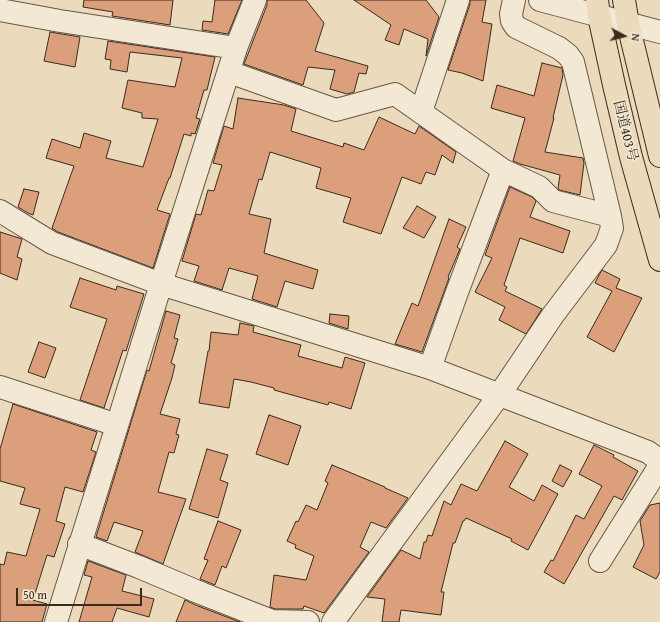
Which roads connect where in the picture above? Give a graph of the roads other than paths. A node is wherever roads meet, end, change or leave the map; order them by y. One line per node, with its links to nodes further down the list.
1 (255, 0): 10 (street)
2 (458, 0): 12 (street)
3 (514, 0): 16 (street)
4 (540, 0): 6 (street)
5 (624, 0): 8 (highway, 国道403号)
6 (598, 8): 8 (street); 17 (highway, 国道403号)
7 (0, 10): 10 (street)
8 (628, 24): 9 (street); 13 (highway, 国道403号)
9 (660, 32)
10 (236, 48): 11 (street)
11 (229, 72): 12 (street); 18 (street)
12 (421, 112): 14 (street)
13 (660, 156)
14 (503, 170): 16 (street); 19 (street)
15 (0, 211): 18 (street)
16 (610, 216): 21 (street)
17 (660, 260)
18 (161, 284): 19 (street); 22 (street)
19 (430, 368): 21 (street)
20 (1, 390): 22 (street)
21 (500, 394): 23 (street); 29 (street)
22 (117, 425): 25 (street)
23 (660, 460)
24 (660, 467): 26 (street)
25 (79, 544): 27 (street); 28 (street)
26 (600, 561)
27 (56, 622)
28 (308, 622)
29 (333, 622)

